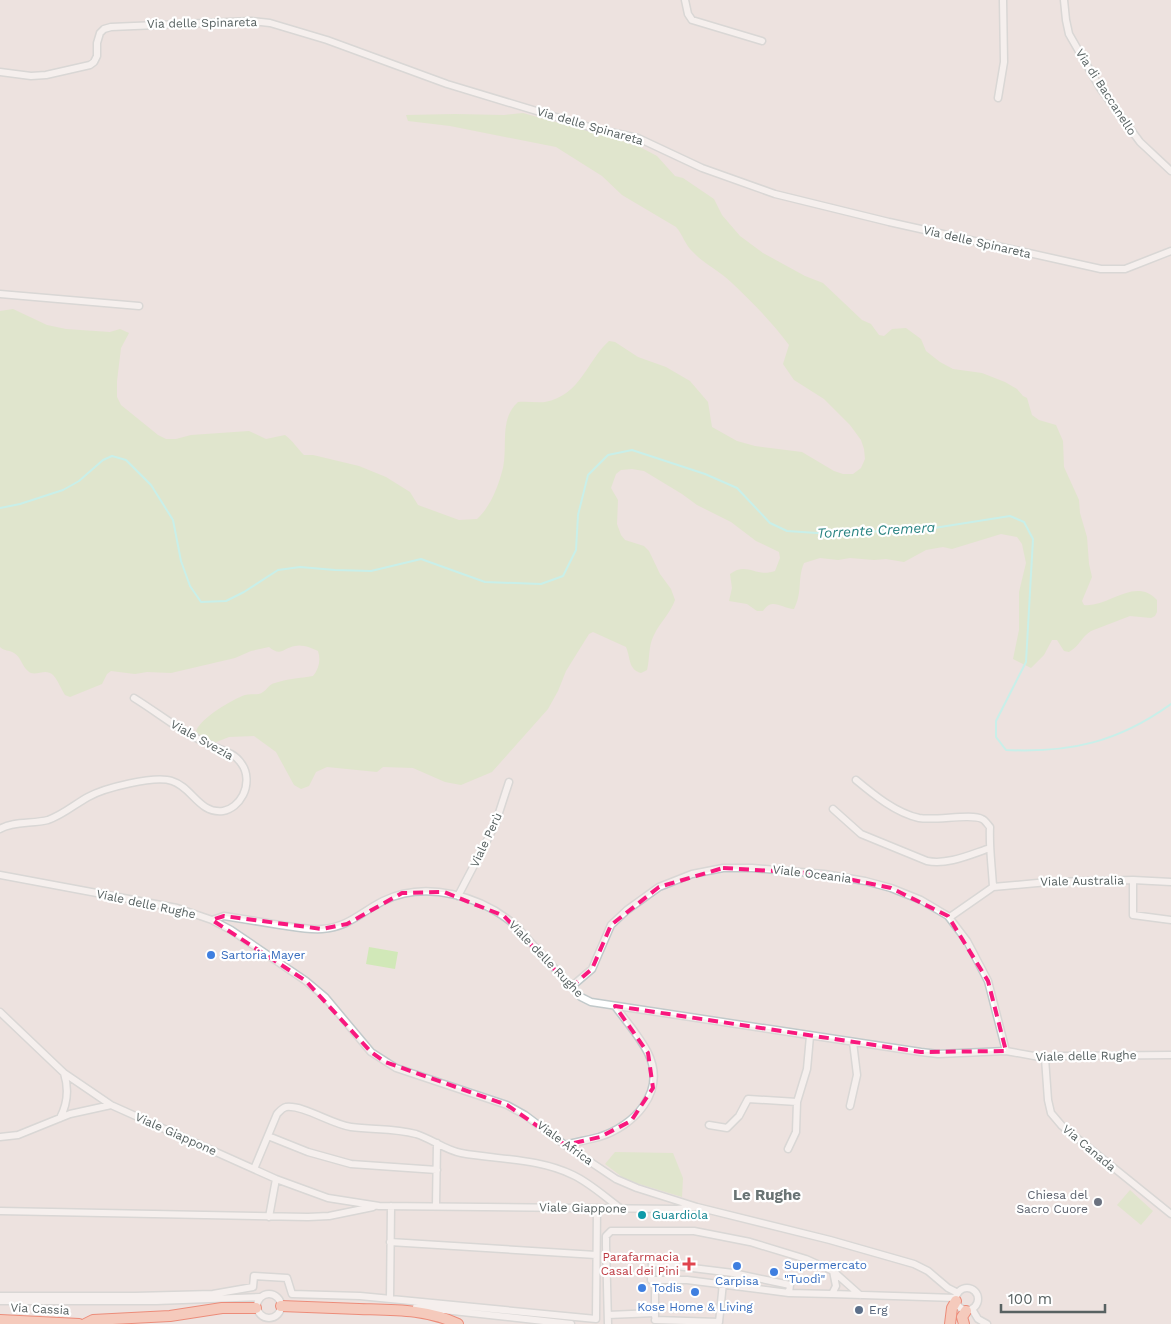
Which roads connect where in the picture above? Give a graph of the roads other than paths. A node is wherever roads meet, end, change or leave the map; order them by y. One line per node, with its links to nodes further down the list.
1 (685, 0): 4 (street)
2 (1003, 0): 6 (street)
3 (1064, 0): 7 (street, Via di Baccanello)
4 (762, 41)
5 (0, 72): 8 (street, Via delle Spinareta)
6 (998, 98)
7 (1171, 171)
8 (1171, 251)
9 (0, 294): 10 (street)
10 (139, 306)
11 (134, 698): 15 (street, Viale Svezia)
12 (856, 780): 16 (street)
13 (509, 782): 21 (street, Viale Perù)
14 (833, 809): 16 (street)
15 (0, 828)
16 (990, 848): 20 (street)
17 (0, 875): 23 (street, Viale delle Rughe)
18 (1133, 880): 19 (street, Viale Australia); 20 (street, Viale Australia); 24 (street)
19 (1171, 882)
20 (992, 887): 22 (street)
21 (458, 896): 23 (street, Viale delle Rughe); 25 (street, Viale delle Rughe)
22 (950, 917): 25 (street, Viale Oceania); 30 (street, Viale Oceania)
23 (212, 920): 42 (street, Viale Africa)
24 (1171, 920)
25 (571, 987): 26 (street, Viale delle Rughe)
26 (616, 1006): 28 (street, Viale delle Rughe); 42 (street)
27 (0, 1012): 33 (street, Viale Giappone)
28 (810, 1036): 29 (street, Viale delle Rughe); 34 (street)
29 (853, 1042): 30 (street, Viale delle Rughe); 36 (street)
30 (1006, 1051): 32 (street, Viale delle Rughe)
31 (1171, 1055): 32 (street, Viale delle Rughe)
32 (1045, 1058): 54 (street, Via Canada)
33 (64, 1073): 35 (street, Viale Giappone); 37 (street)
34 (797, 1102): 38 (street); 43 (street)
35 (111, 1106): 37 (street); 44 (street, Viale Giappone)
36 (850, 1106)
37 (60, 1118): 40 (street)
38 (709, 1125)
39 (268, 1136): 41 (street); 44 (street); 45 (street)
40 (0, 1137)
41 (437, 1143): 45 (street); 52 (street)
42 (565, 1145): 50 (street, Viale Africa)
43 (788, 1149)
44 (254, 1169): 46 (street, Viale Giappone)
45 (436, 1170): 49 (street)
46 (276, 1178): 47 (street, Viale Giappone); 55 (street)
47 (379, 1206): 48 (street, Viale Giappone); 55 (street, Viale Giappone)
48 (391, 1206): 49 (street, Viale Giappone); 56 (street)
49 (436, 1206): 51 (street, Viale Giappone)
50 (697, 1207): 52 (street, Viale Giappone); 66 (street, Viale Africa)
51 (597, 1208): 52 (street, Viale Giappone); 57 (street)
52 (621, 1209)
53 (0, 1211): 55 (street, Viale Giappone)
54 (1171, 1214)
55 (269, 1217)
56 (390, 1242): 57 (street); 67 (street)
57 (596, 1255): 67 (street)
58 (833, 1271): 62 (street); 64 (street); 72 (street)
59 (655, 1280): 60 (street); 61 (street); 73 (street)
60 (723, 1284): 61 (street); 76 (street)
61 (789, 1293): 62 (street)
62 (832, 1294): 64 (street, Viale Africa)
63 (0, 1296): 67 (street)
64 (862, 1296): 66 (street, Viale Africa)
65 (260, 1297): 68 (street); 69 (street); 70 (street)
66 (956, 1298): 71 (street, Viale Africa); 71 (street, Viale Africa); 82 (highway)
67 (390, 1299)
68 (0, 1302)
69 (280, 1304): 75 (street); 79 (highway); 80 (street)
70 (256, 1308): 75 (street); 78 (highway)
71 (969, 1310): 83 (highway); 84 (street, Viale Africa)
72 (608, 1315): 73 (street); 81 (street)
73 (655, 1319): 76 (street)
74 (0, 1320): 77 (highway, Via Cassia)
75 (267, 1321)
76 (718, 1323)
77 (80, 1324)
78 (85, 1324)
79 (458, 1324)
80 (571, 1324)
81 (608, 1324)
82 (950, 1324)
83 (964, 1324)
84 (987, 1324)

